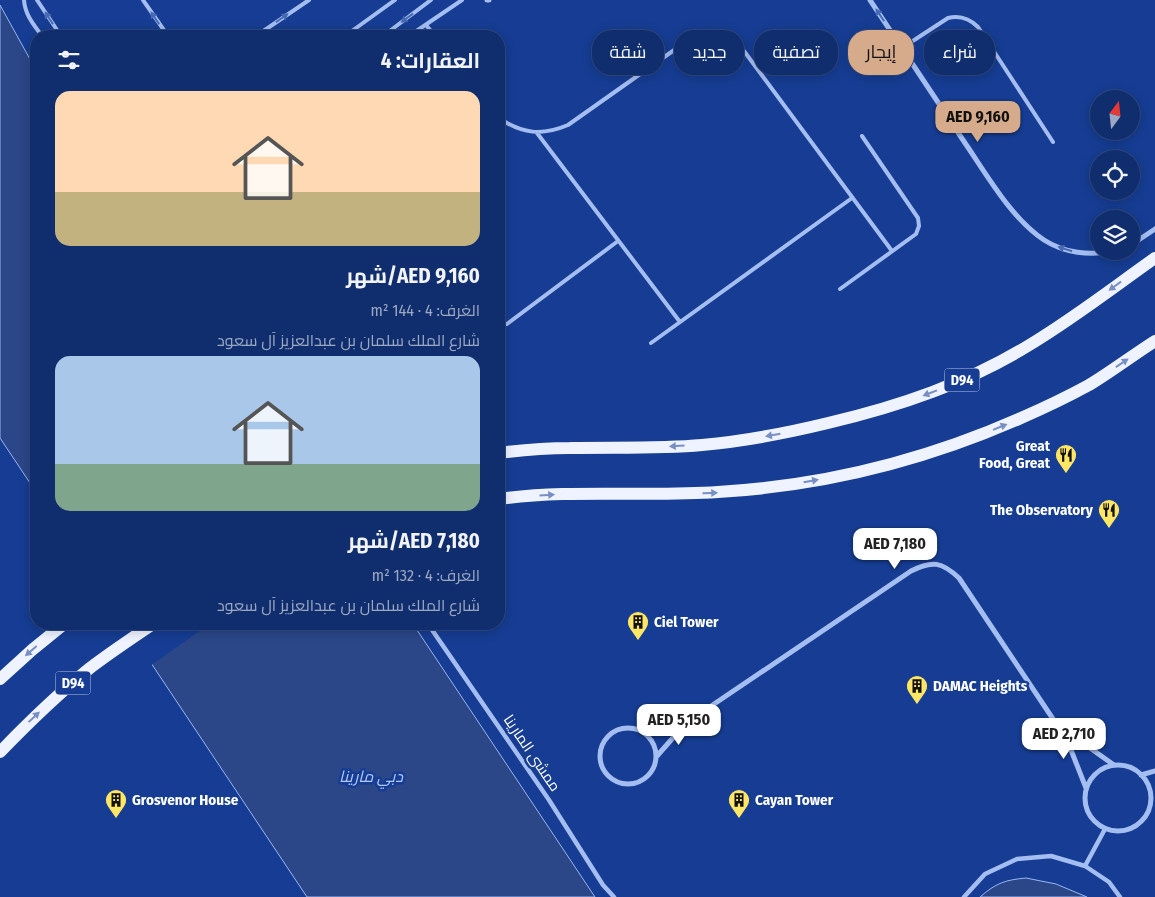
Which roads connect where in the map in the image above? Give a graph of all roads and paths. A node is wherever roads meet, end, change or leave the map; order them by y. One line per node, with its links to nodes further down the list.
1 (24, 0): 10 (lane)
2 (37, 0): 11 (lane, one-way to 2)
3 (143, 0): 12 (lane, one-way to 3)
4 (309, 0): 13 (lane, one-way to 4)
5 (395, 0): 14 (lane)
6 (431, 0): 15 (lane, one-way to 15)
7 (462, 0): 9 (lane)
8 (870, 0): 18 (street, one-way to 8)
9 (426, 25): 16 (lane); 17 (lane)
10 (38, 30)
11 (57, 30)
12 (164, 30)
13 (265, 30)
14 (353, 30)
15 (391, 30)
16 (418, 30)
17 (430, 30)
18 (890, 30)
19 (914, 40): 24 (lane)
20 (914, 66): 30 (street, one-way to 20)
21 (505, 122): 22 (lane)
22 (537, 132): 25 (lane); 28 (lane)
23 (862, 136): 29 (lane)
24 (1053, 142)
25 (852, 198): 29 (lane); 33 (lane)
26 (1155, 229): 27 (street)
27 (1140, 239)
28 (618, 241): 33 (lane); 34 (lane)
29 (892, 251): 32 (lane)
30 (1090, 254)
31 (1155, 258): 37 (main road, D94, one-way to 37)
32 (840, 289)
33 (680, 322): 36 (lane)
34 (507, 324)
35 (1155, 341): 38 (main road, one-way to 35)
36 (651, 343)
37 (505, 453)
38 (505, 499)
39 (57, 630): 42 (main road, one-way to 42)
40 (144, 630): 46 (main road, D94, one-way to 40)
41 (432, 630): 55 (street, ممشى المارينا)
42 (0, 679)
43 (686, 723): 44 (street); 45 (street); 47 (street)
44 (1057, 725): 48 (street); 51 (street)
45 (643, 732): 47 (street); 47 (street)
46 (0, 752)
47 (657, 756)
48 (1114, 765): 50 (street); 51 (street)
49 (1155, 771): 50 (street)
50 (1142, 776): 52 (street)
51 (1086, 788): 53 (street)
52 (1152, 808): 53 (street)
53 (1105, 829): 54 (street)
54 (1085, 866): 56 (street); 57 (street)
55 (614, 897)
56 (964, 897)
57 (1120, 897)

